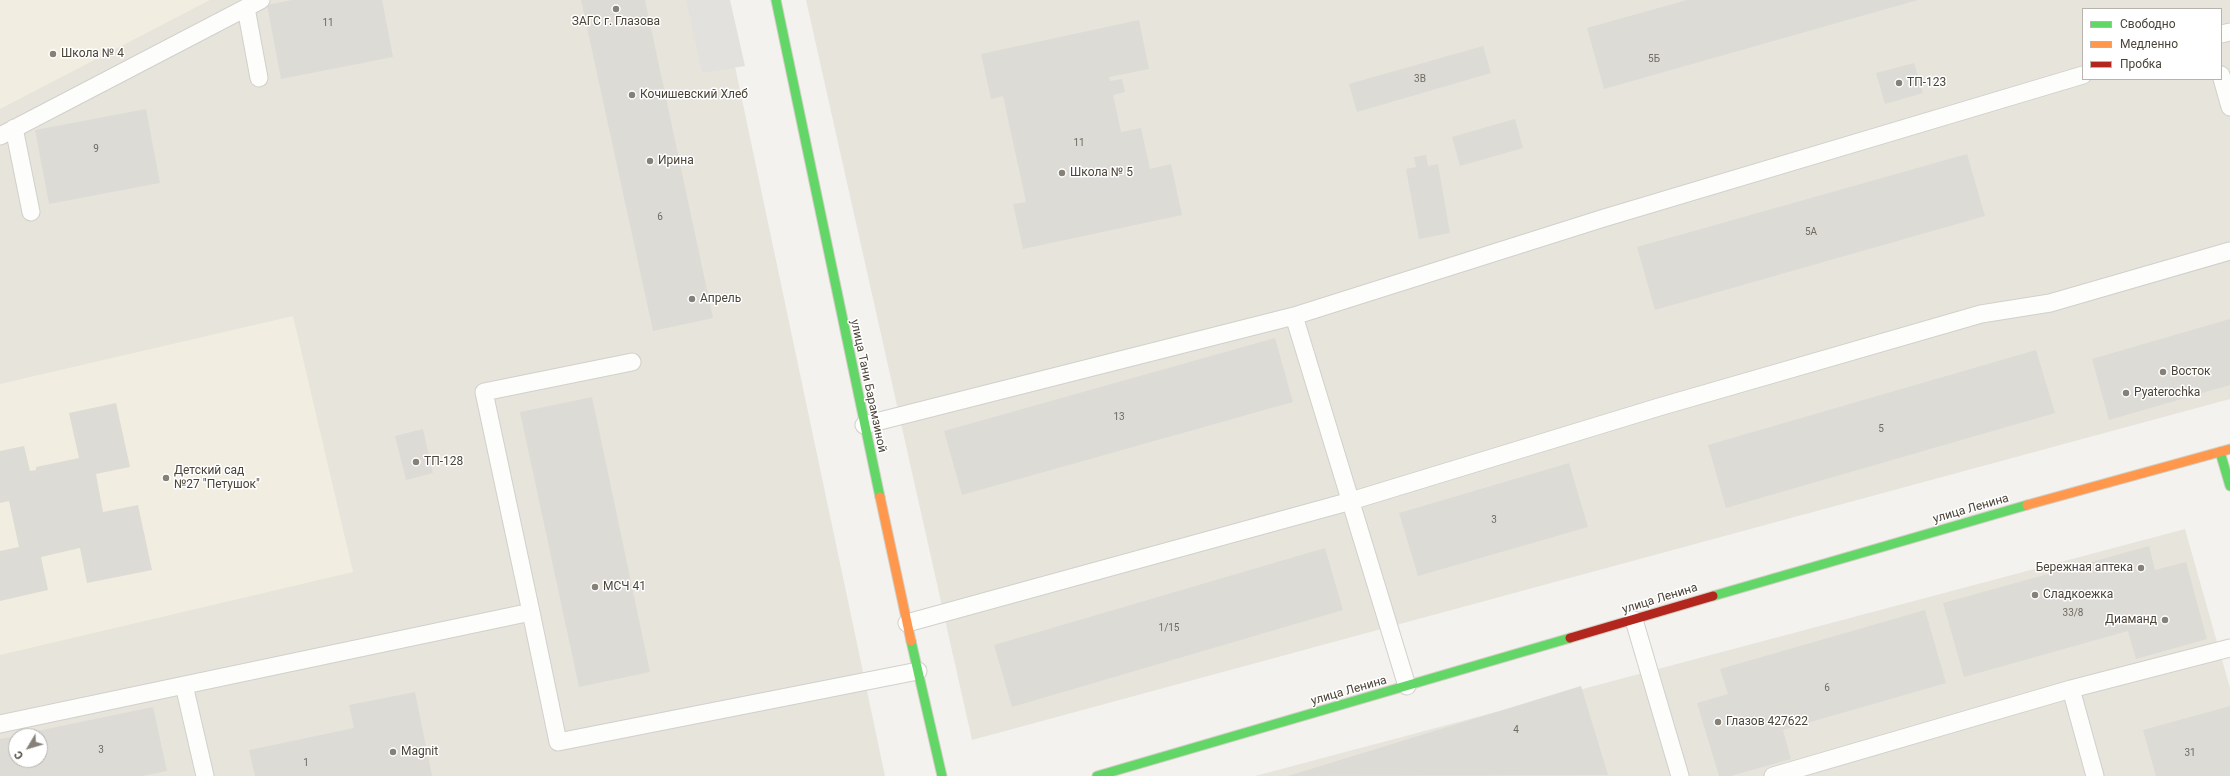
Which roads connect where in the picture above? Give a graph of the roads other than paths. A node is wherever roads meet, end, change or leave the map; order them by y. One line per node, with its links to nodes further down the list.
1 (261, 0): 3 (lane)
2 (776, 0): 13 (street, улица Тани Барамзиной)
3 (246, 8): 5 (lane); 8 (lane)
4 (2082, 75): 11 (lane)
5 (259, 78)
6 (2222, 79): 7 (lane)
7 (2230, 107)
8 (7, 132): 9 (lane)
9 (31, 212)
10 (2230, 251): 17 (lane)
11 (1294, 316): 13 (lane); 17 (lane)
12 (632, 362): 18 (lane)
13 (864, 425): 20 (street, улица Тани Барамзиной)
14 (2230, 449): 15 (street, улица Ленина)
15 (2220, 452): 16 (street); 19 (street, улица Ленина)
16 (2230, 486)
17 (1351, 501): 20 (lane); 24 (lane)
18 (531, 612): 22 (lane); 23 (lane)
19 (1634, 620): 24 (street, улица Ленина); 30 (lane)
20 (906, 623): 22 (street, улица Тани Барамзиной)
21 (2230, 648): 25 (lane)
22 (918, 671): 28 (street, улица Тани Барамзиной)
23 (184, 685): 26 (lane); 27 (lane)
24 (1407, 686): 29 (street, улица Ленина)
25 (2071, 689): 31 (lane); 32 (lane)
26 (0, 724)
27 (205, 776)
28 (942, 776)
29 (1097, 776)
30 (1680, 776)
31 (1773, 776)
32 (2094, 776)

